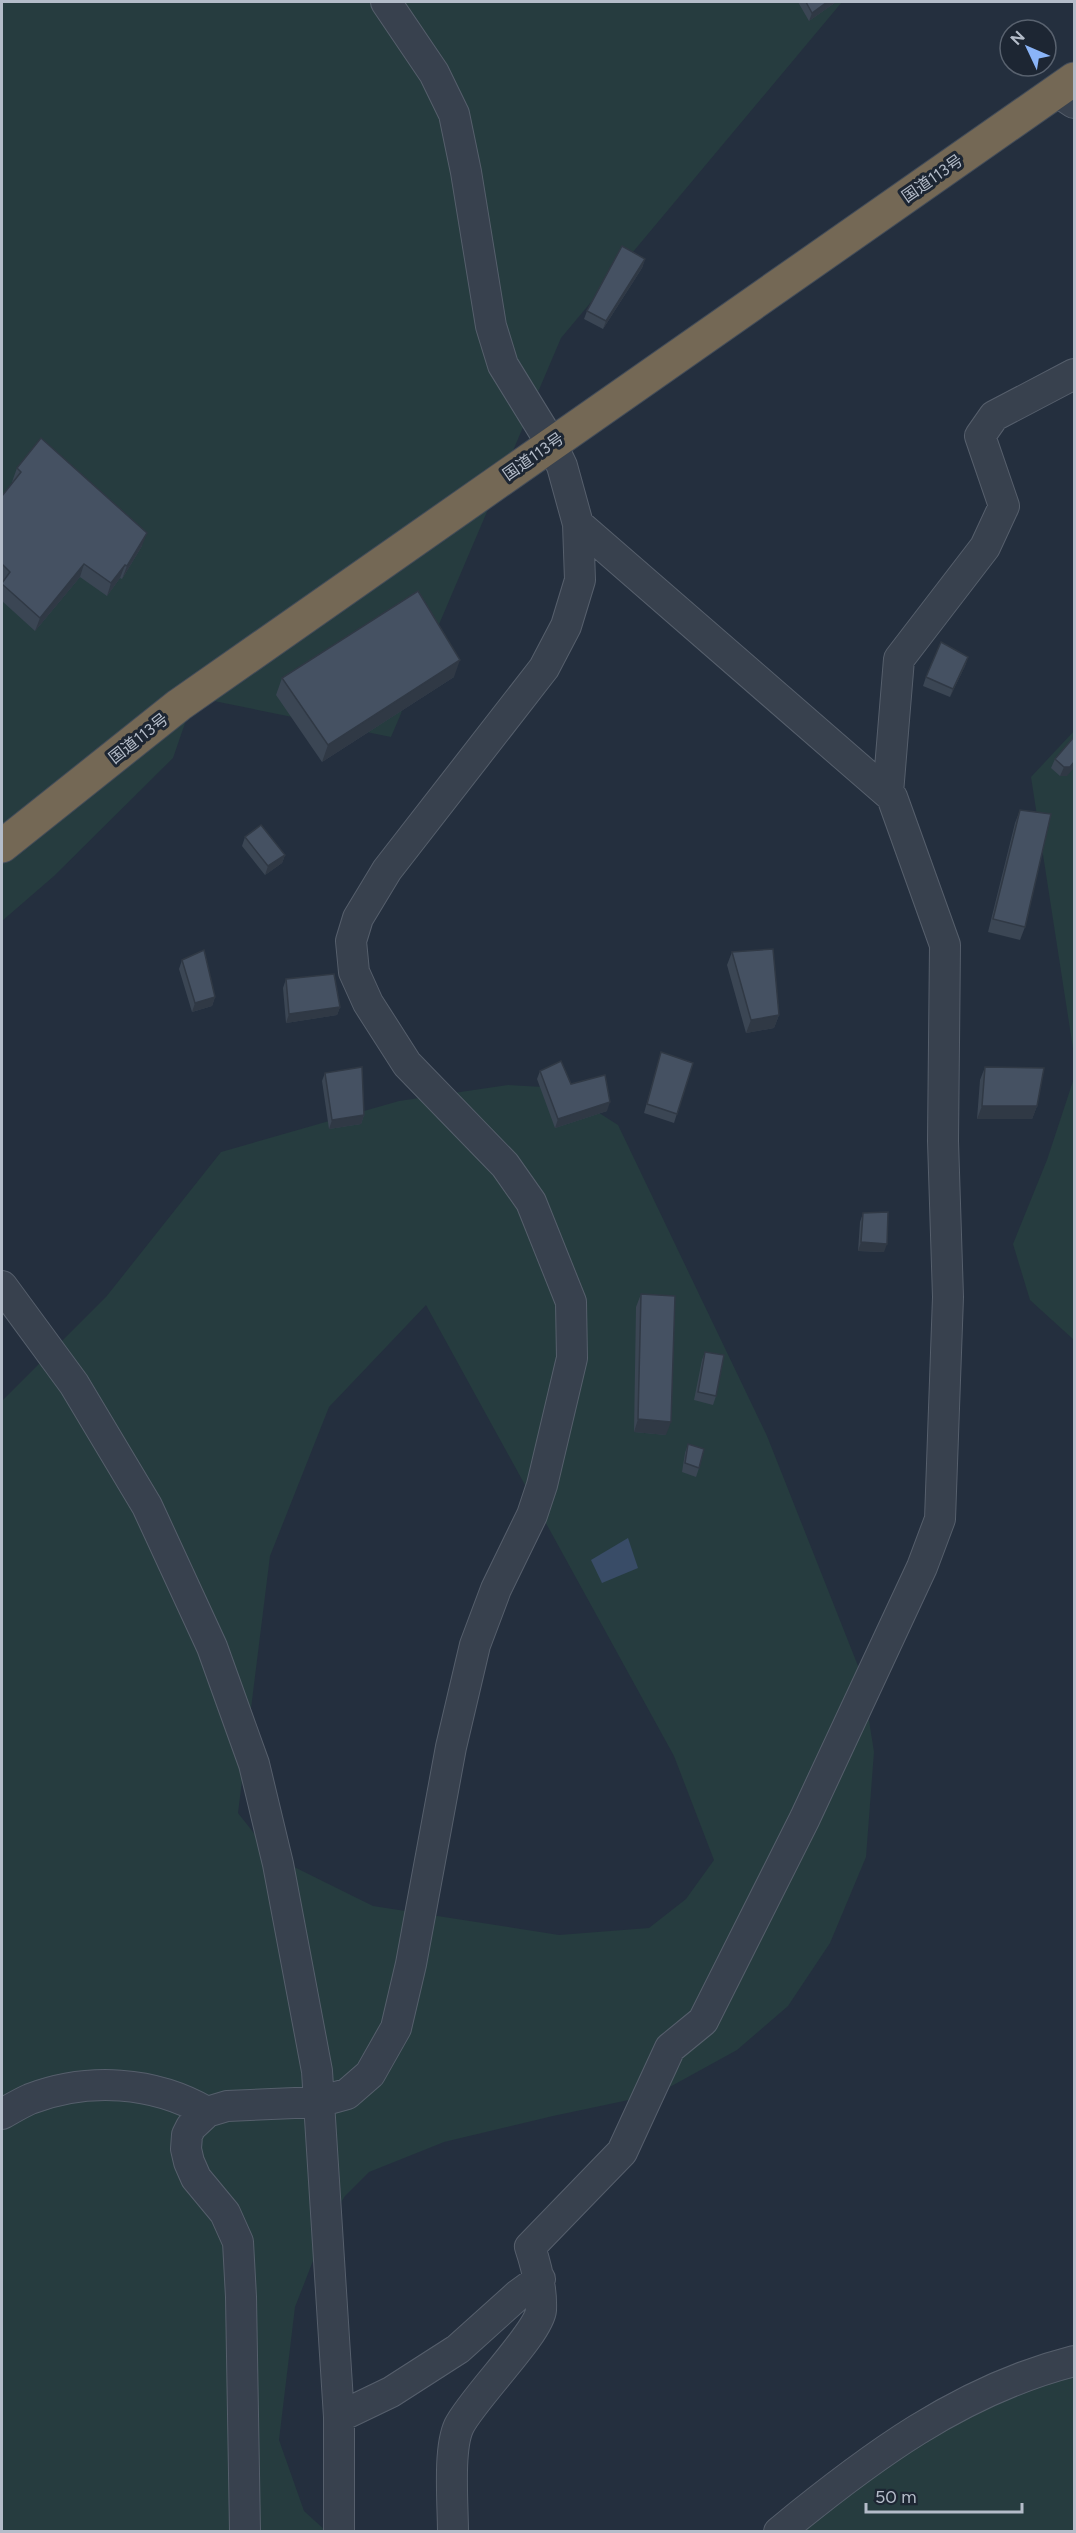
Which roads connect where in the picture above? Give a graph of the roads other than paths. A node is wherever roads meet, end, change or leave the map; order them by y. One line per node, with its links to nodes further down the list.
1 (386, 2): 4 (street)
2 (1068, 91): 4 (highway, 国道113号)
3 (1074, 374): 6 (street)
4 (551, 443): 5 (street); 7 (highway, 国道113号)
5 (578, 524): 6 (street); 9 (street)
6 (888, 793): 12 (street)
7 (2, 846)
8 (2, 1286): 9 (street)
9 (318, 2103): 10 (street); 14 (street)
10 (207, 2112): 11 (street); 15 (street)
11 (2, 2114)
12 (540, 2279): 14 (street); 17 (street)
13 (1074, 2361): 18 (street)
14 (339, 2417): 16 (street)
15 (245, 2532)
16 (339, 2532)
17 (453, 2532)
18 (779, 2532)

